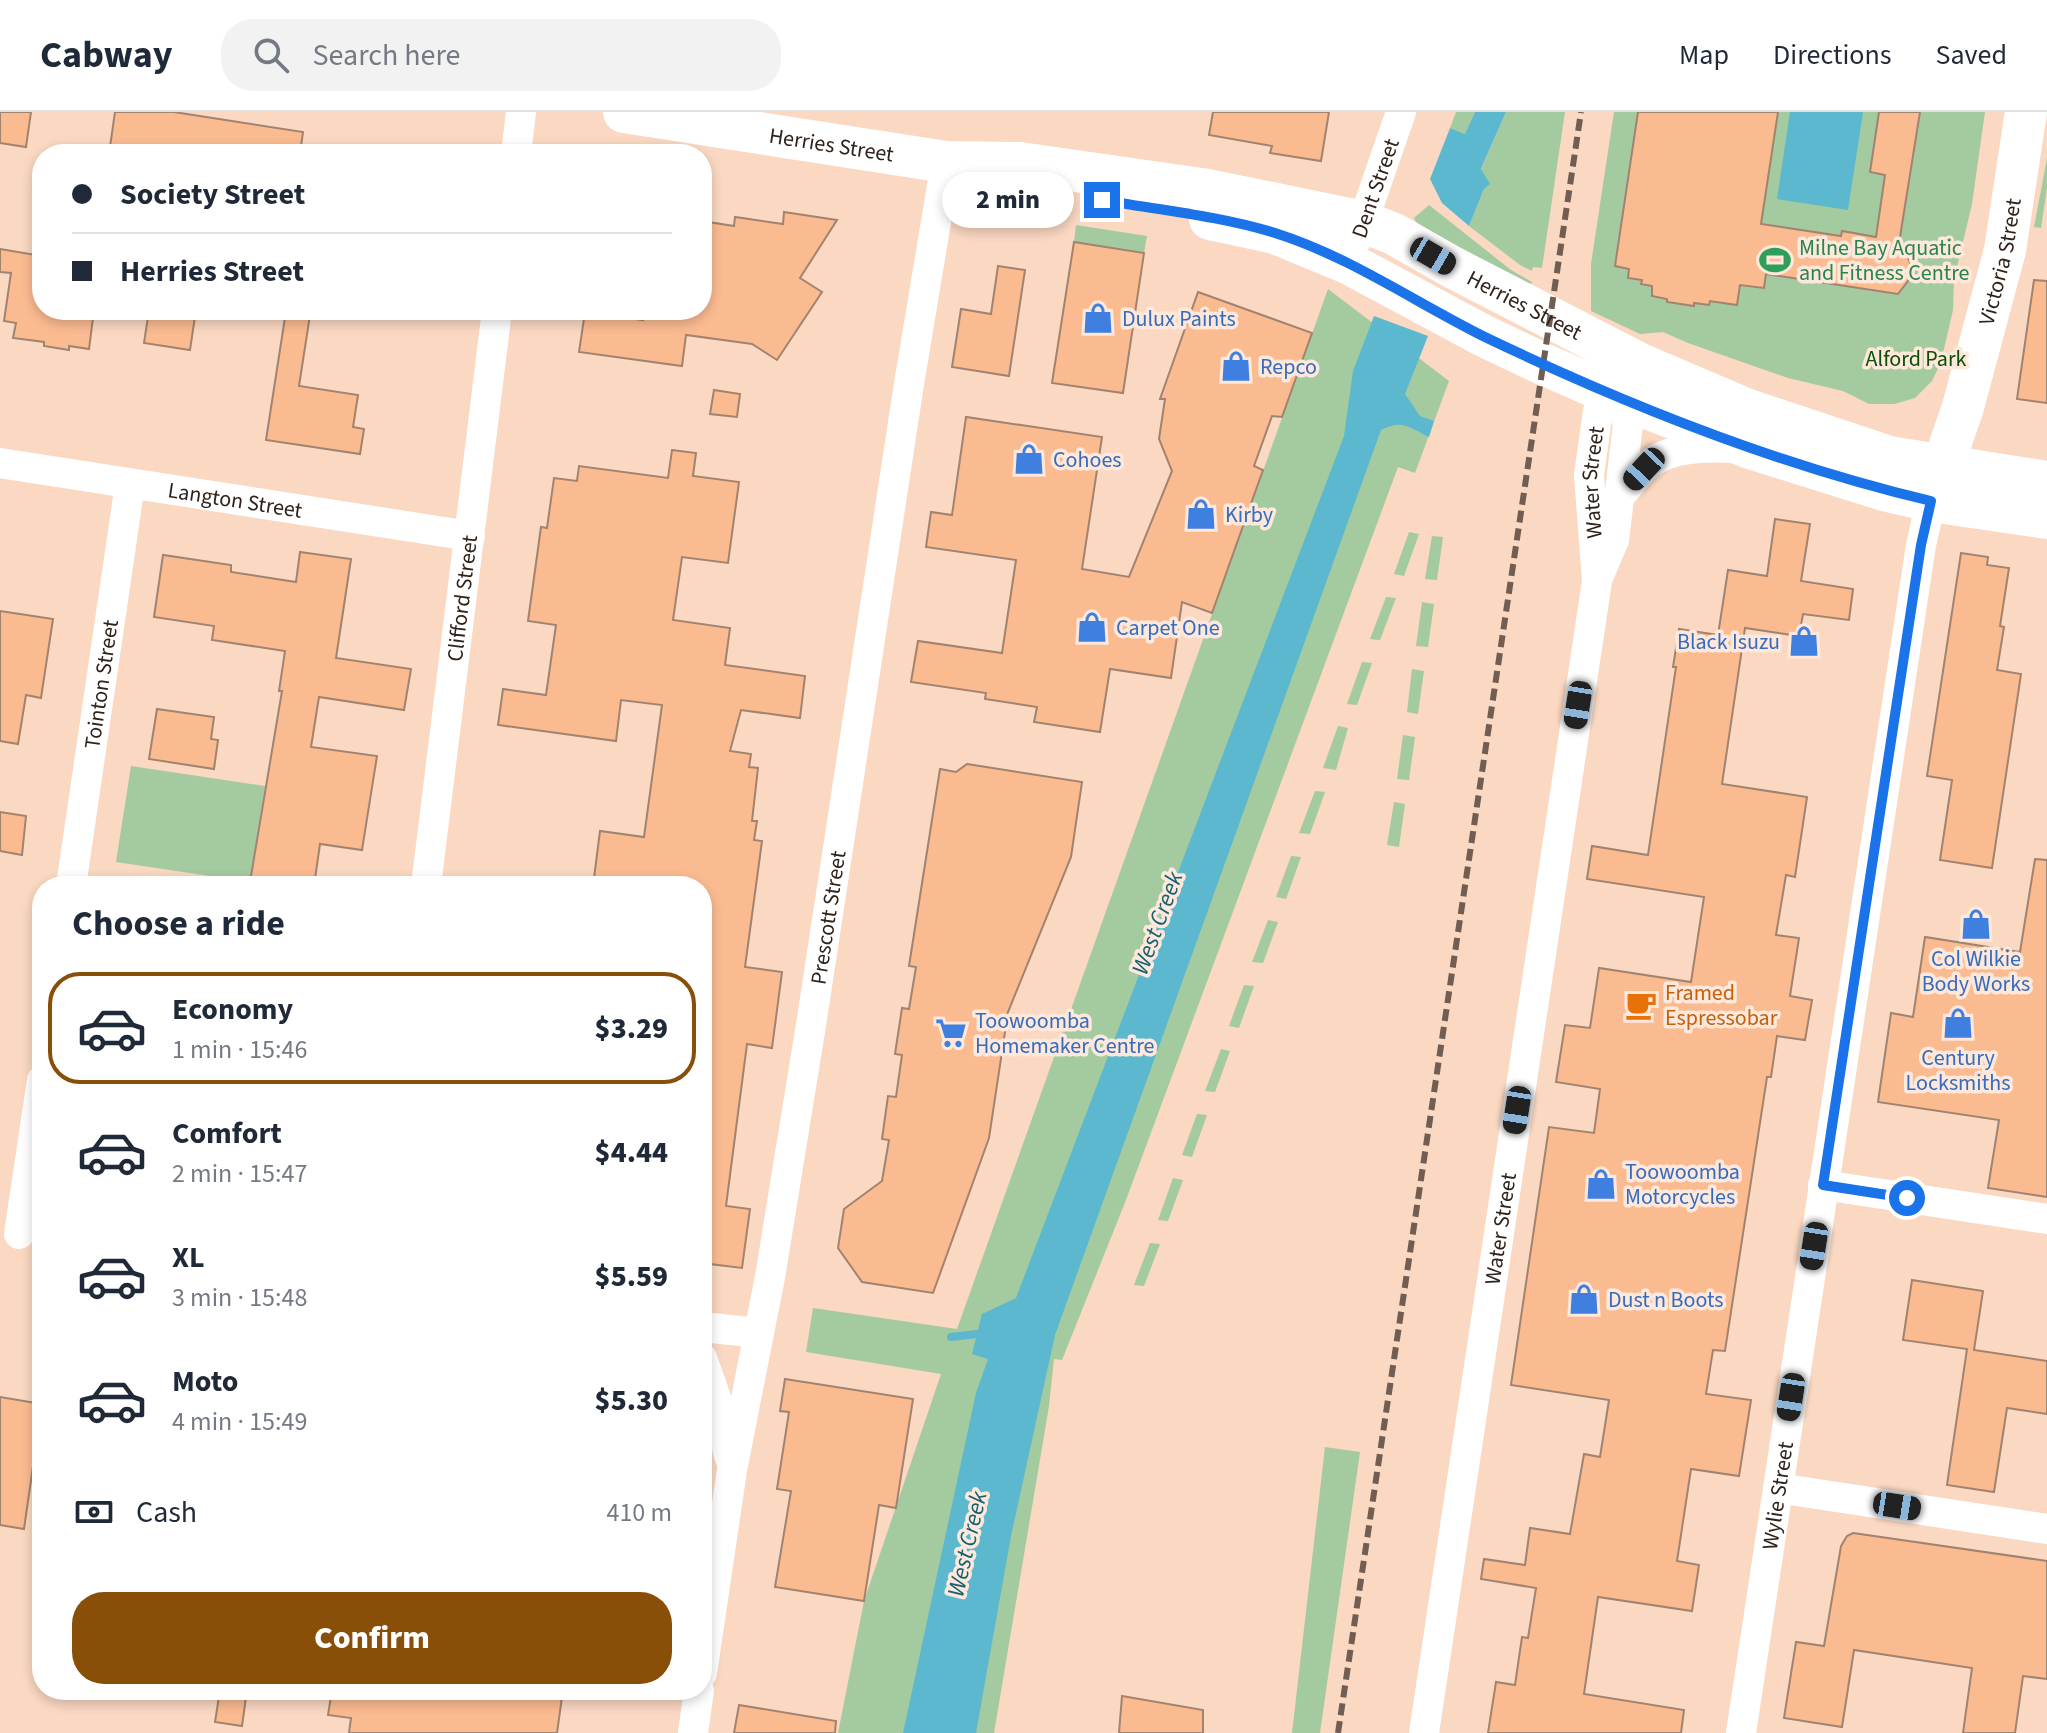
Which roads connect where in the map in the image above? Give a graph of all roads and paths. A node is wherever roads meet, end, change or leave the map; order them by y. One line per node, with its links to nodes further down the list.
1 (521, 112): 5 (street)
2 (624, 112): 6 (main road, Herries Street)
3 (1401, 112): 7 (street, Dent Street)
4 (2026, 112): 14 (main road, Victoria Street)
5 (517, 144)
6 (946, 162): 7 (main road, Herries Street); 8 (main road, Herries Street); 27 (street, Prescott Street)
7 (1364, 222): 8 (street, Dent Street); 10 (main road, Herries Street)
8 (1348, 263): 10 (main road, Herries Street)
9 (496, 320): 18 (street, Clifford Street)
10 (1630, 381): 11 (main road, Herries Street); 14 (main road, Herries Street); 16 (street, Water Street); 19 (street, Water Street)
11 (1750, 448): 14 (main road, Herries Street); 16 (street, Water Street)
12 (0, 463): 15 (street, Langton Street)
13 (2047, 482): 14 (main road, Herries Street)
14 (1937, 483): 17 (main road, Herries Street); 23 (street, Wylie Street)
15 (130, 484): 18 (street, Langton Street); 20 (street, Tointon Street)
16 (1619, 497): 19 (street, Water Street)
17 (2047, 518)
18 (470, 536): 21 (street, Clifford Street)
19 (1597, 581): 35 (street, Water Street)
20 (72, 876)
21 (427, 876)
22 (32, 1150): 25 (street)
23 (1823, 1185): 24 (street); 30 (street, Wylie Street)
24 (2047, 1219)
25 (20, 1234)
26 (712, 1328): 27 (street)
27 (759, 1333): 29 (street, Prescott Street)
28 (712, 1387): 29 (street)
29 (732, 1470): 32 (street, Prescott Street)
30 (1778, 1488): 31 (street); 36 (street, Wylie Street)
31 (2047, 1529)
32 (712, 1605)
33 (698, 1700): 34 (street)
34 (693, 1733)
35 (1424, 1733)
36 (1741, 1733)

